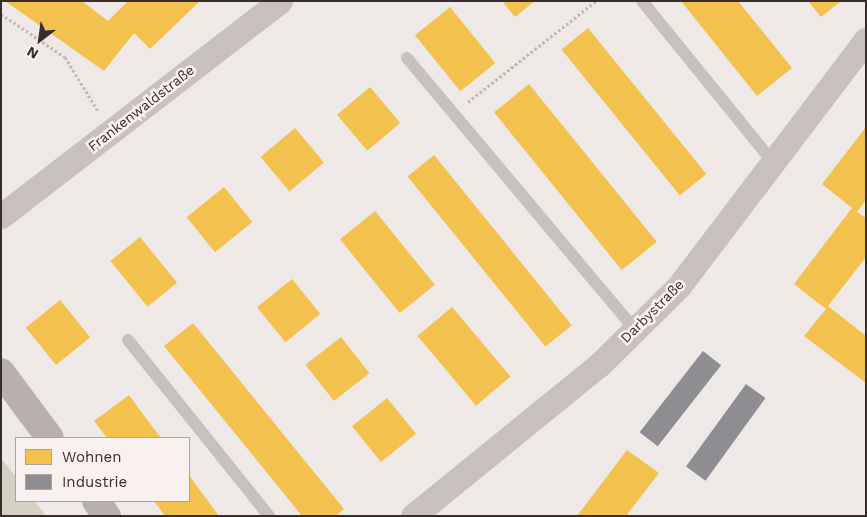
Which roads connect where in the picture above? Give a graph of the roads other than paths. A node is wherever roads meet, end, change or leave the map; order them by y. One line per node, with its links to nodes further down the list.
1 (280, 1): 6 (street, Frankenwaldstraße)
2 (642, 1): 5 (lane)
3 (866, 40): 5 (street, Darbystraße)
4 (406, 58): 7 (lane)
5 (772, 161): 7 (street, Darbystraße)
6 (1, 216)
7 (634, 329): 14 (street, Darbystraße)
8 (128, 340): 13 (lane)
9 (1, 372): 10 (street)
10 (49, 437)
11 (97, 502): 12 (street)
12 (107, 516)
13 (269, 516)
14 (413, 516)

